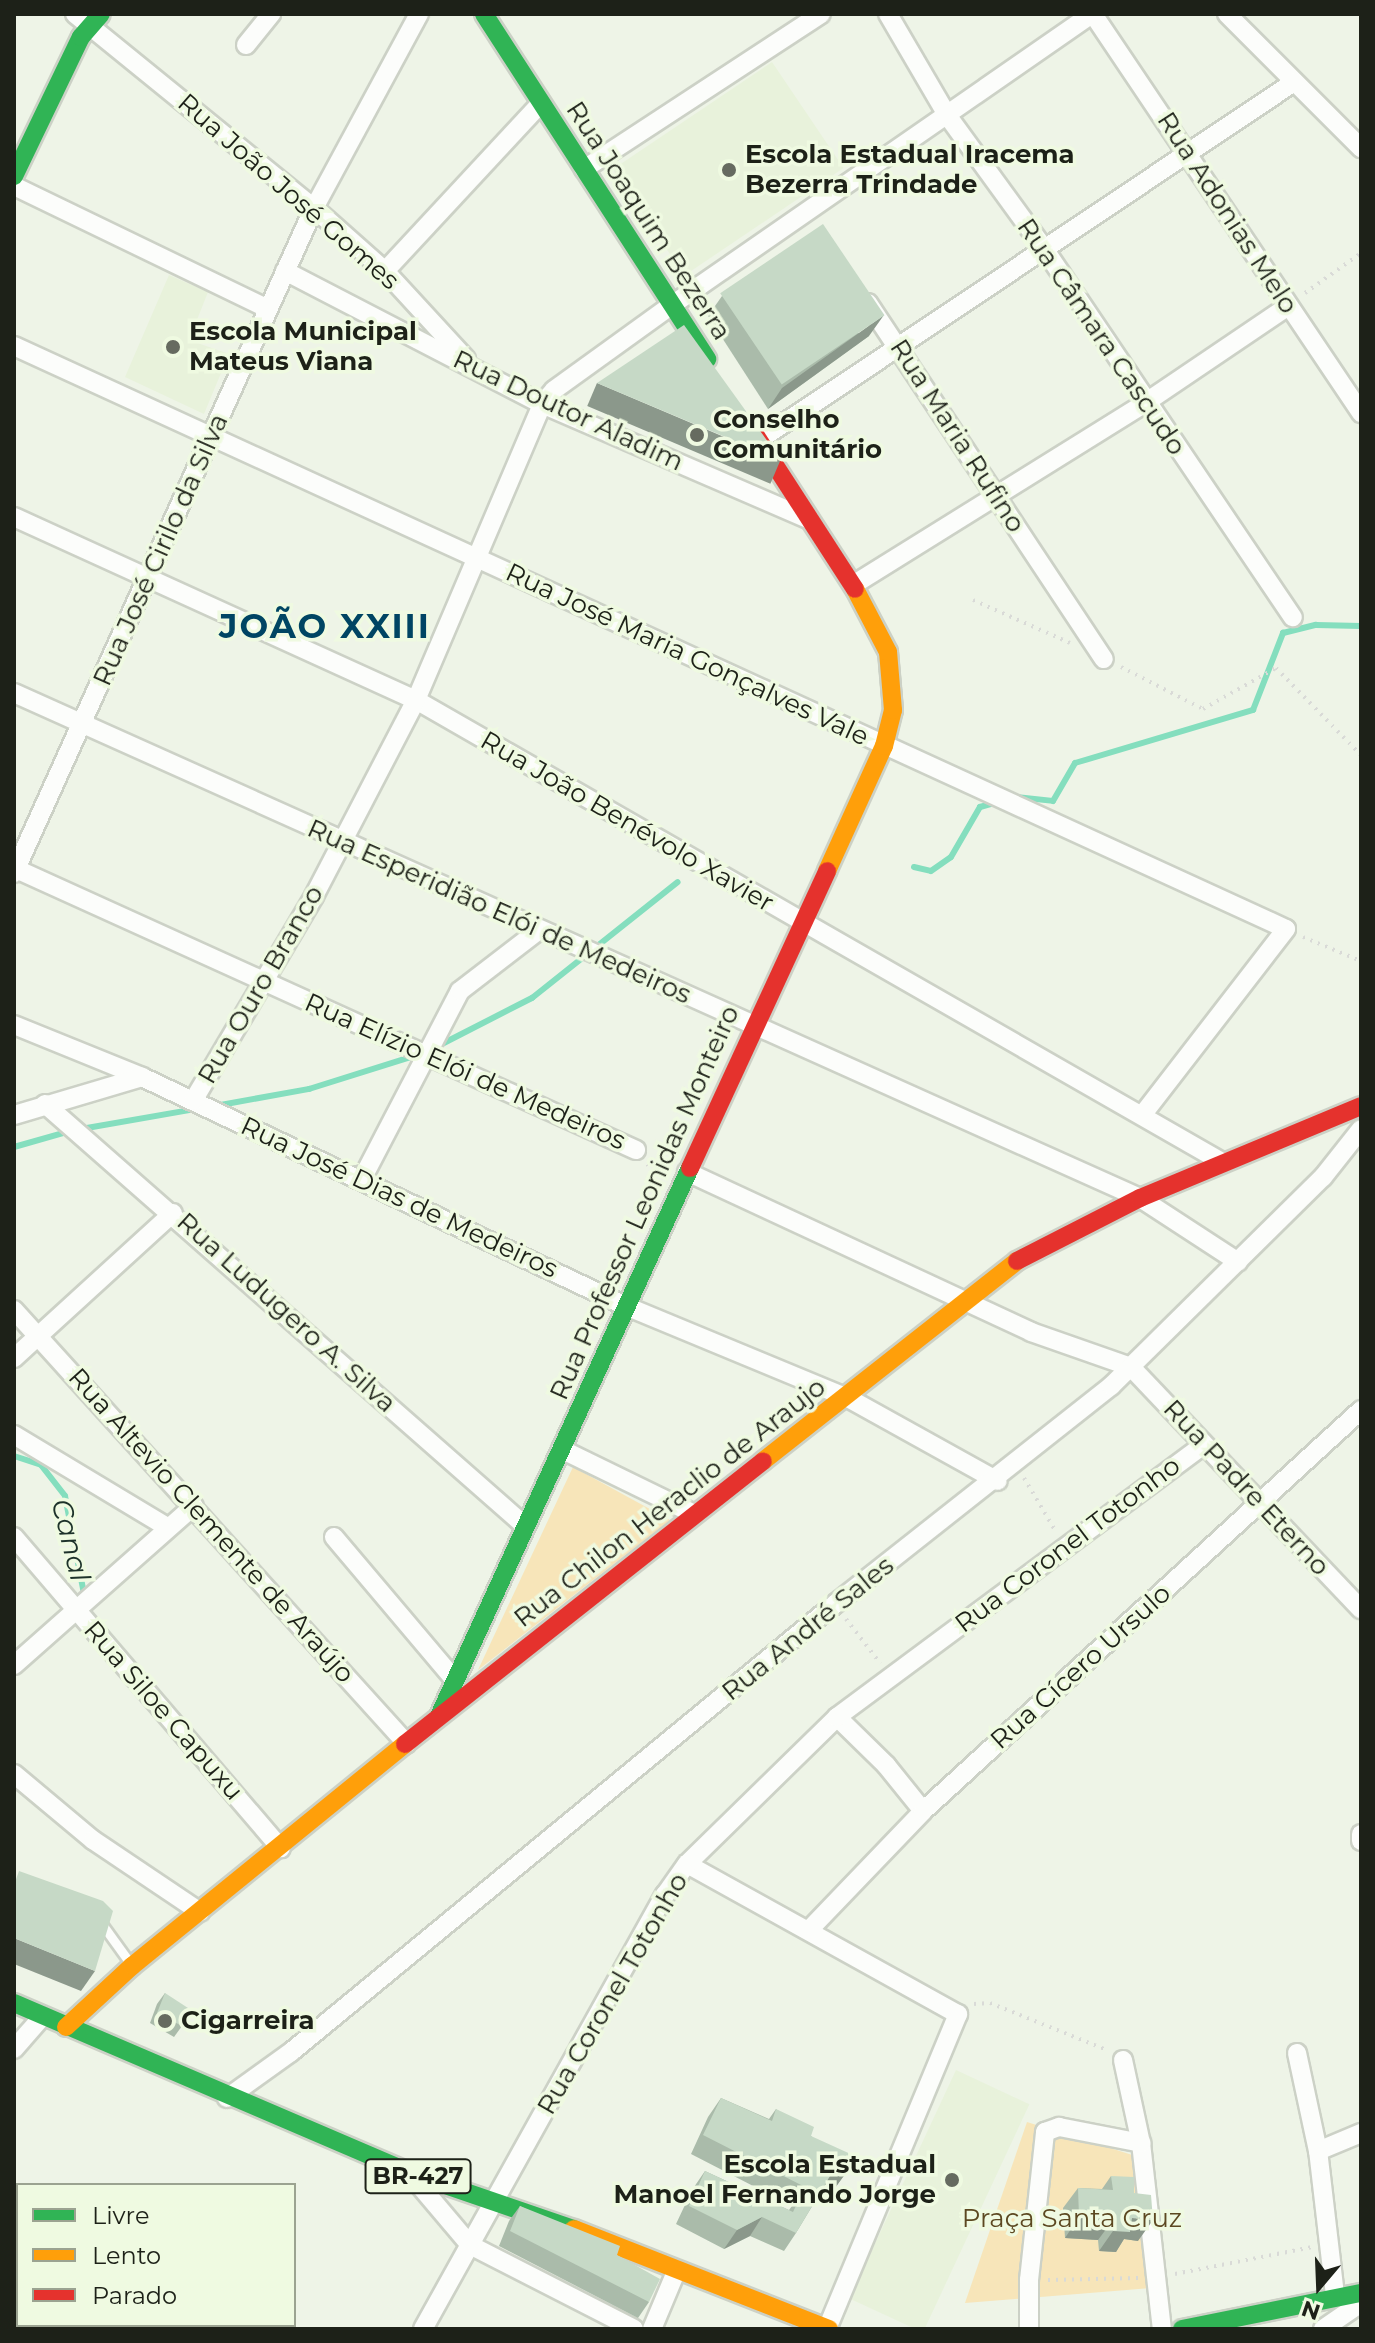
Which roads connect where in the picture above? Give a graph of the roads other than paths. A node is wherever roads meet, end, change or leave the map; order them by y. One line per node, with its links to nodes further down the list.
1 (271, 14): 9 (street)
2 (419, 14): 18 (street, Rua José Cirilo da Silva)
3 (484, 14): 11 (main road, Rua Joaquim Bezerra)
4 (821, 14): 15 (street)
5 (888, 14): 12 (street, Rua Câmara Cascudo)
6 (1092, 14): 12 (street); 14 (street, Rua Adonias Melo)
7 (1227, 14): 10 (street)
8 (89, 17): 16 (main road); 18 (street, Rua João José Gomes)
9 (246, 45)
10 (1294, 82): 13 (street); 14 (street)
11 (541, 103): 15 (main road, Rua Joaquim Bezerra); 21 (street)
12 (947, 115): 19 (street, Rua Câmara Cascudo); 23 (street)
13 (1361, 148)
14 (1190, 151): 19 (street); 24 (street, Rua Adonias Melo)
15 (584, 169): 23 (main road, Rua Joaquim Bezerra)
16 (14, 176)
17 (14, 186): 25 (street)
18 (314, 208): 20 (street, Rua José Cirilo da Silva); 21 (street, Rua João José Gomes)
19 (1045, 250): 27 (street); 30 (street, Rua Câmara Cascudo)
20 (285, 271): 25 (street, Rua José Cirilo da Silva); 28 (street, Rua Doutor Aladim)
21 (385, 271): 28 (street, Rua João José Gomes)
22 (851, 281): 27 (street, Rua Maria Rufino)
23 (672, 305): 29 (main road, Rua Joaquim Bezerra); 31 (street)
24 (1288, 306): 30 (street); 33 (street, Rua Adonias Melo)
25 (268, 309): 34 (street, Rua José Cirilo da Silva)
26 (14, 346): 34 (street, Rua José Maria Gonçalves Vale)
27 (899, 346): 35 (street); 36 (street, Rua Maria Rufino)
28 (476, 369): 31 (street, Rua Doutor Aladim)
29 (715, 372)
30 (1145, 403): 36 (street); 42 (street, Rua Câmara Cascudo)
31 (542, 404): 38 (street, Rua Doutor Aladim); 39 (street, Rua Ouro Branco)
32 (741, 413): 35 (main road)
33 (1361, 413)
34 (212, 438): 39 (street, Rua José Maria Gonçalves Vale); 40 (street, Rua José Cirilo da Silva)
35 (759, 440): 38 (main road)
36 (997, 495): 41 (street); 43 (street, Rua Maria Rufino)
37 (14, 517): 40 (street, Rua João Benévolo Xavier)
38 (811, 520): 41 (main road)
39 (473, 557): 45 (street, Rua Ouro Branco); 47 (street, Rua José Maria Gonçalves Vale)
40 (147, 579): 45 (street, Rua João Benévolo Xavier); 46 (street, Rua José Cirilo da Silva)
41 (853, 585): 47 (main road, Rua Professor Leonidas Monteiro)
42 (1293, 617)
43 (1104, 659)
44 (14, 693): 46 (street, Rua Esperidião Elói de Medeiros)
45 (416, 700): 48 (street, Rua Ouro Branco); 50 (street, Rua João Benévolo Xavier)
46 (82, 724): 48 (street, Rua Esperidião Elói de Medeiros); 49 (street, Rua José Cirilo da Silva)
47 (884, 746): 50 (main road, Rua Professor Leonidas Monteiro); 61 (street, Rua José Maria Gonçalves Vale)
48 (344, 841): 51 (street, Rua Esperidião Elói de Medeiros); 52 (street, Rua Ouro Branco)
49 (15, 870): 52 (street, Rua Elízio Elói de Medeiros)
50 (800, 921): 54 (main road, Rua Professor Leonidas Monteiro); 61 (street, Rua João Benévolo Xavier)
51 (538, 931): 54 (street, Rua Esperidião Elói de Medeiros); 55 (street)
52 (263, 980): 55 (street, Rua Elízio Elói de Medeiros); 57 (street, Rua Ouro Branco)
53 (14, 1025): 56 (street, Rua José Dias de Medeiros)
54 (754, 1027): 65 (main road, Rua Professor Leonidas Monteiro); 67 (street, Rua Esperidião Elói de Medeiros)
55 (427, 1054): 63 (street, Rua Elízio Elói de Medeiros); 66 (street)
56 (142, 1077): 57 (street, Rua José Dias de Medeiros); 58 (street)
57 (193, 1101): 66 (street, Rua José Dias de Medeiros)
58 (45, 1104): 60 (street); 68 (street, Rua Ludugero A. Silva)
59 (1361, 1106): 64 (main road, Rua Chilon Heraclio de Araujo)
60 (14, 1115)
61 (1142, 1115): 64 (street, Rua João Benévolo Xavier)
62 (1361, 1129): 69 (street, Rua André Sales)
63 (636, 1150)
64 (1222, 1162): 67 (main road, Rua Chilon Heraclio de Araujo)
65 (687, 1172): 70 (street); 71 (main road, Rua Professor Leonidas Monteiro)
66 (362, 1179): 71 (street, Rua José Dias de Medeiros)
67 (1140, 1198): 69 (street, Rua Esperidião Elói de Medeiros); 70 (main road, Rua Chilon Heraclio de Araujo)
68 (173, 1213): 73 (street); 85 (street, Rua Ludugero A. Silva)
69 (1238, 1262): 75 (street, Rua André Sales)
70 (964, 1300): 75 (street); 76 (main road, Rua Chilon Heraclio de Araujo)
71 (628, 1307): 76 (street, Rua José Dias de Medeiros); 80 (main road, Rua Professor Leonidas Monteiro)
72 (14, 1310): 73 (street, Rua Altevio Clemente de Araújo)
73 (40, 1337): 74 (street); 82 (street, Rua Altevio Clemente de Araújo)
74 (14, 1358)
75 (1131, 1367): 79 (street, Rua Padre Eterno); 81 (street, Rua André Sales)
76 (848, 1398): 81 (street, Rua José Dias de Medeiros); 84 (main road, Rua Chilon Heraclio de Araujo)
77 (1361, 1410): 83 (street, Rua Cícero Ursulo)
78 (14, 1435): 86 (street)
79 (1204, 1444): 83 (street, Rua Padre Eterno); 94 (street, Rua Coronel Totonho)
80 (561, 1449): 84 (street); 85 (main road, Rua Professor Leonidas Monteiro)
81 (998, 1481): 112 (street, Rua André Sales)
82 (194, 1506): 86 (street); 95 (street, Rua Altevio Clemente de Araújo)
83 (1258, 1506): 89 (street, Rua Padre Eterno); 97 (street, Rua Cícero Ursulo)
84 (694, 1514): 93 (main road, Rua Chilon Heraclio de Araujo)
85 (524, 1525): 92 (main road, Rua Professor Leonidas Monteiro)
86 (167, 1527): 90 (street)
87 (14, 1537): 90 (street, Rua Siloe Capuxu)
88 (334, 1537): 92 (street)
89 (1361, 1609)
90 (77, 1610): 91 (street); 100 (street, Rua Siloe Capuxu)
91 (14, 1665)
92 (455, 1680): 93 (main road, Rua Professor Leonidas Monteiro)
93 (439, 1716): 95 (main road, Rua Chilon Heraclio de Araujo)
94 (837, 1717): 97 (street); 101 (street, Rua Coronel Totonho)
95 (407, 1744): 100 (main road, Rua Chilon Heraclio de Araujo)
96 (14, 1774): 103 (street)
97 (923, 1811): 104 (street, Rua Cícero Ursulo)
98 (1361, 1834): 99 (street)
99 (1361, 1841)
100 (281, 1848): 103 (main road, Rua Chilon Heraclio de Araujo)
101 (687, 1864): 104 (street); 117 (street, Rua Coronel Totonho)
102 (87, 1909): 105 (lane)
103 (200, 1912): 105 (main road, Rua Chilon Heraclio de Araujo)
104 (809, 1930): 127 (street)
105 (132, 1966): 108 (main road, Rua Chilon Heraclio de Araujo)
106 (14, 2003): 107 (main road, BR-427)
107 (42, 2017): 108 (main road, BR-427); 109 (street)
108 (66, 2027): 112 (main road, BR-427)
109 (14, 2049)
110 (1297, 2053): 115 (street)
111 (1123, 2060): 114 (street)
112 (227, 2098): 116 (main road, BR-427)
113 (1361, 2133): 115 (street)
114 (1141, 2143): 128 (street); 129 (street)
115 (1318, 2151): 121 (street)
116 (410, 2173): 117 (main road, BR-427); 118 (street)
117 (496, 2199): 118 (street, Rua Coronel Totonho); 119 (main road, BR-427)
118 (470, 2245): 124 (street, Rua Coronel Totonho); 125 (street)
119 (676, 2272): 126 (street); 127 (main road, BR-427)
120 (1361, 2293): 121 (main road)
121 (1335, 2295): 123 (main road)
122 (1361, 2303): 130 (street)
123 (1191, 2328)
124 (423, 2329)
125 (634, 2329)
126 (652, 2329)
127 (828, 2329)
128 (1029, 2329)
129 (1162, 2329)
130 (1323, 2329)

